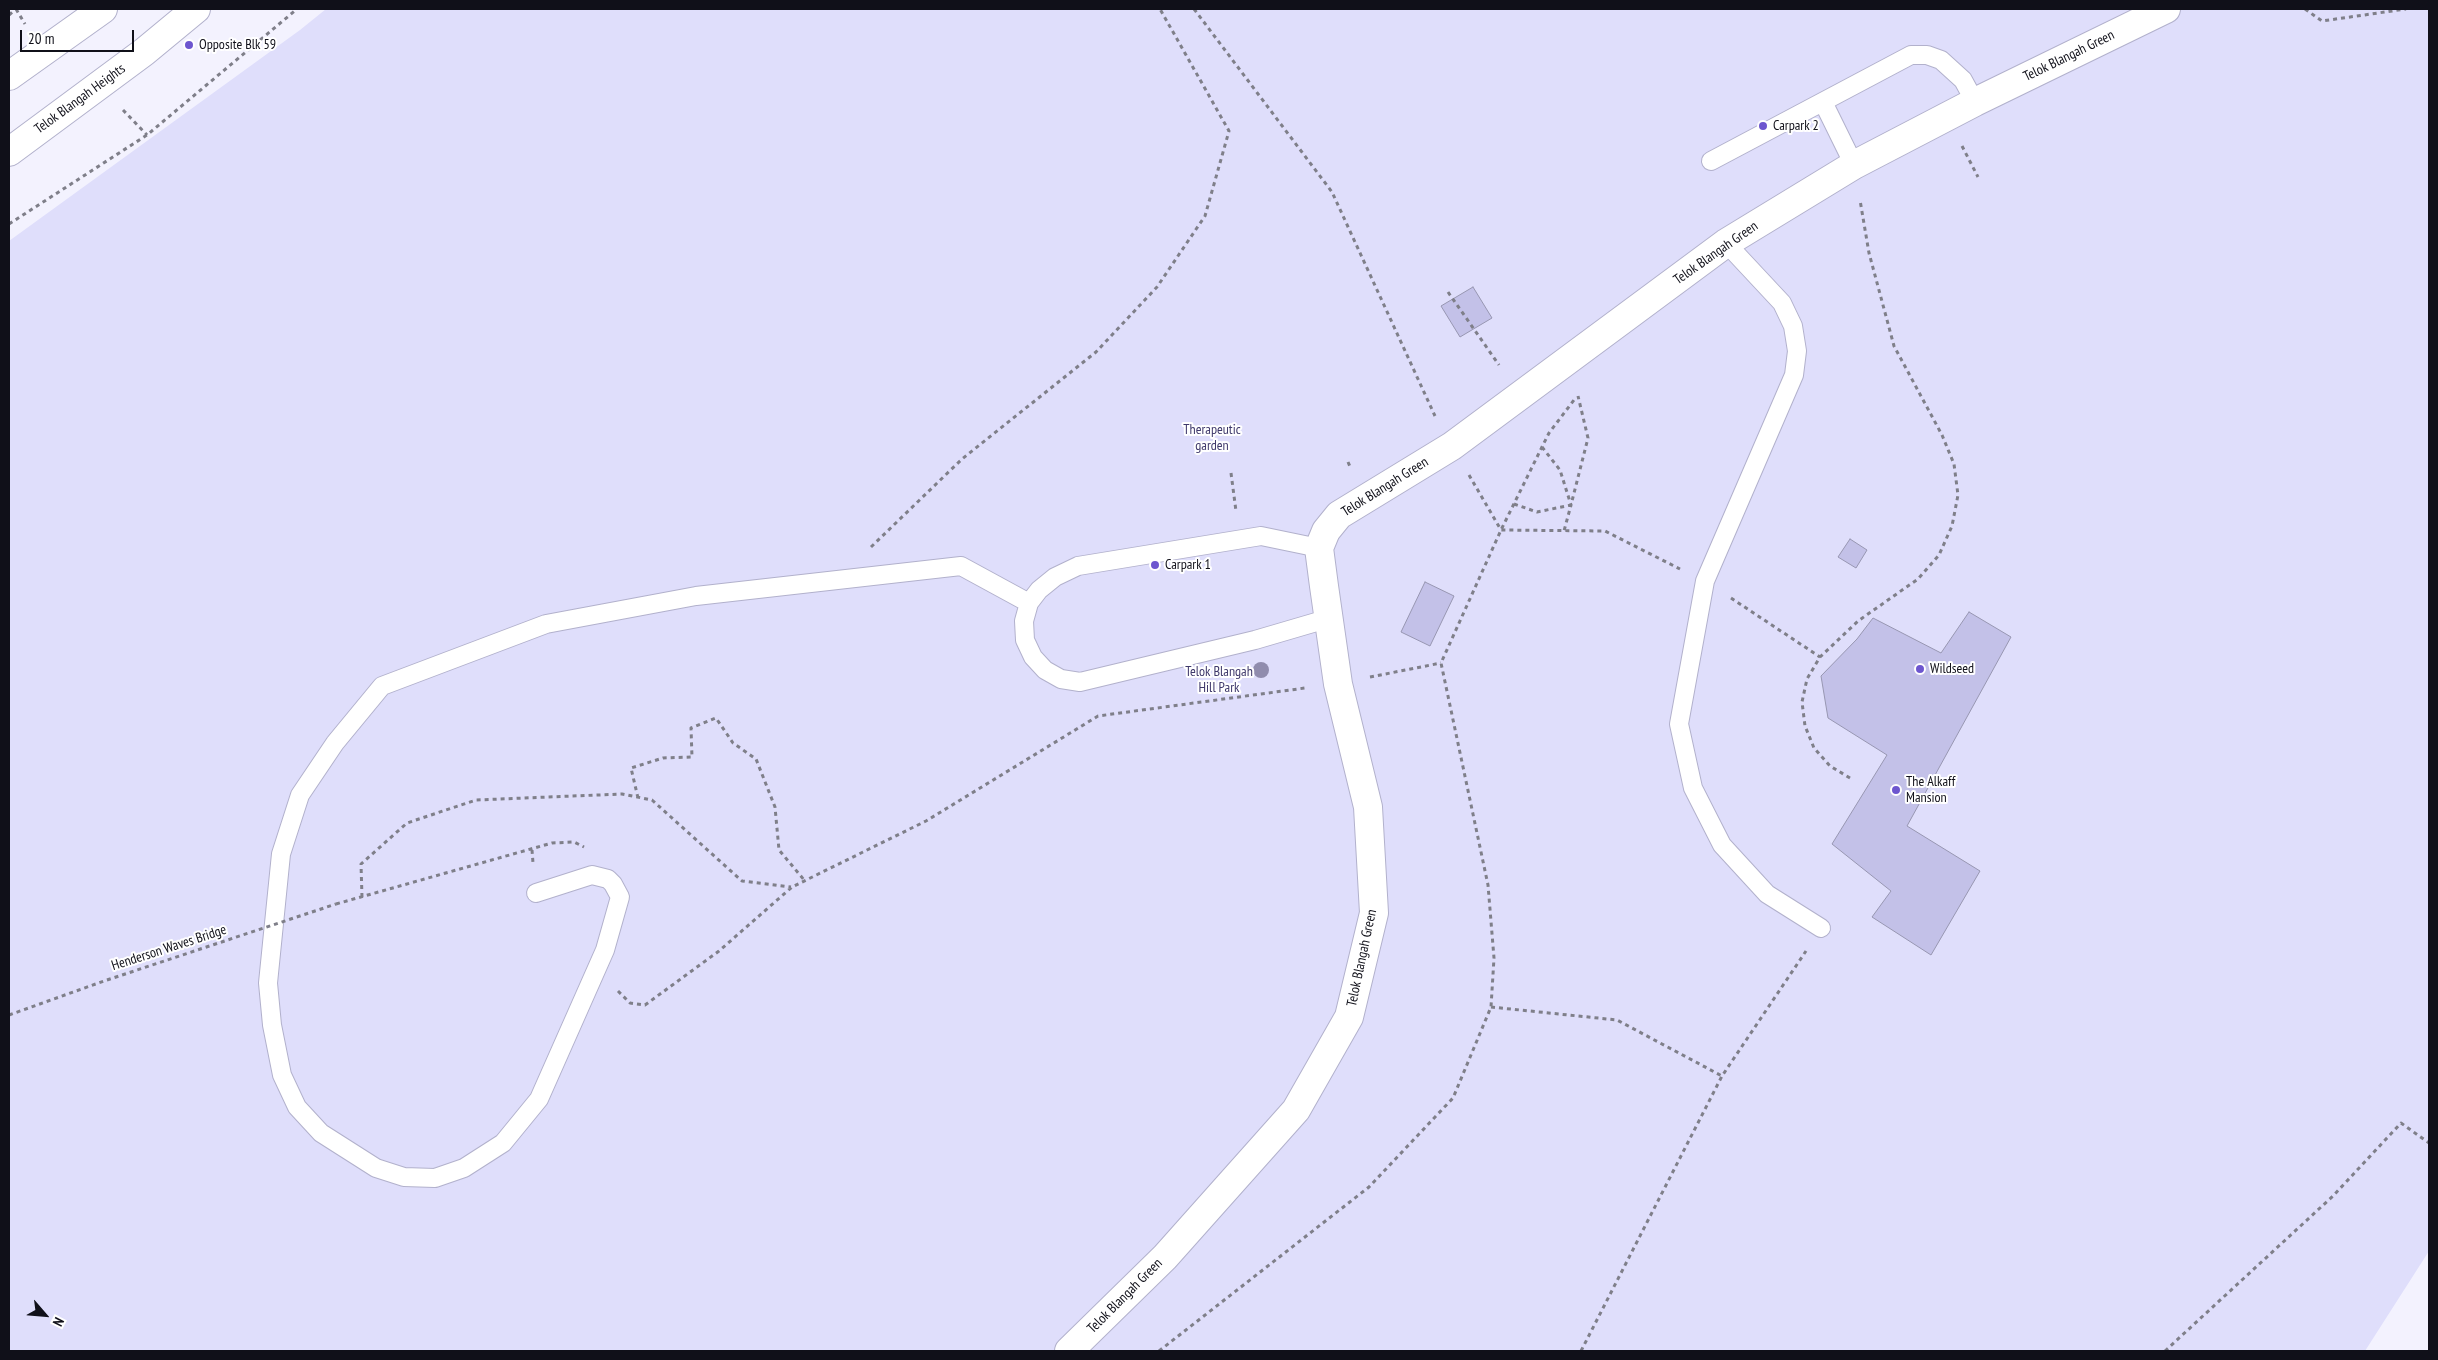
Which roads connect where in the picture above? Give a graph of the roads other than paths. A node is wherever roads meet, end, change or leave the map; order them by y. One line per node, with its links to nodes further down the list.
1 (103, 9): 4 (street)
2 (196, 9): 7 (street, Telok Blangah Heights)
3 (2166, 9): 6 (street, Telok Blangah Green)
4 (9, 76)
5 (1823, 102): 6 (lane); 8 (lane); 9 (lane)
6 (1975, 102): 9 (street, Telok Blangah Green)
7 (9, 152)
8 (1710, 161)
9 (1854, 165): 10 (street, Telok Blangah Green)
10 (1726, 243): 11 (street, Telok Blangah Green); 15 (lane)
11 (1319, 548): 12 (lane); 13 (street, Telok Blangah Green)
12 (1029, 603): 13 (lane); 14 (lane)
13 (1330, 618): 16 (street, Telok Blangah Green)
14 (536, 893)
15 (1821, 928)
16 (1070, 1351)

